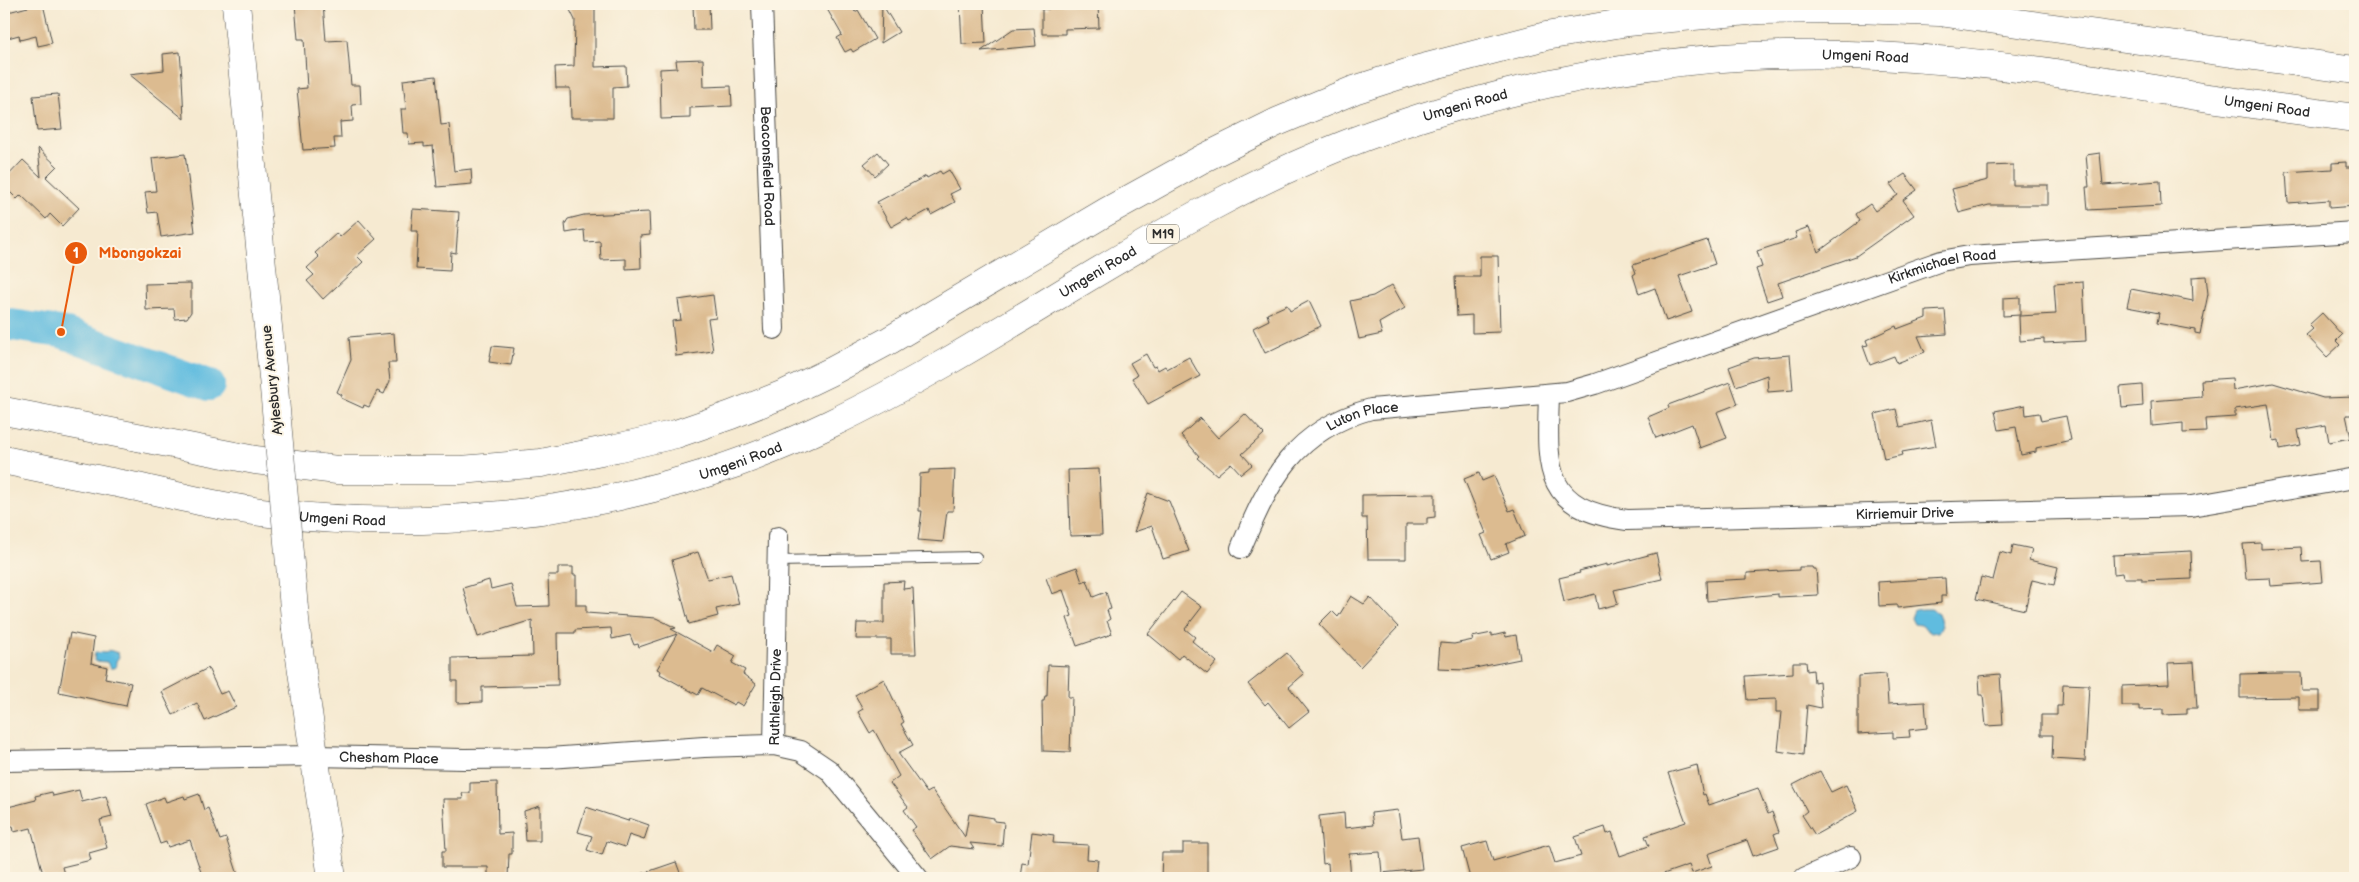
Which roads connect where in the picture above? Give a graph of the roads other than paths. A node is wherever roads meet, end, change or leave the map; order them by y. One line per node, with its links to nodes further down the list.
1 (236, 4): 16 (main road, Aylesbury Avenue, bridge)
2 (762, 4): 6 (street, Beaconsfield Road)
3 (2355, 70): 8 (main road)
4 (2355, 118): 9 (main road, Umgeni Road / M19)
5 (2355, 232): 7 (street, Kirkmichael Road)
6 (774, 329)
7 (1548, 394): 10 (street, Kirriemuir Drive); 12 (street, Luton Place)
8 (4, 411)
9 (4, 460)
10 (2355, 478)
11 (778, 538): 14 (street, Ruthleigh Drive)
12 (1241, 548)
13 (976, 556): 14 (lane)
14 (778, 562): 15 (street, Ruthleigh Drive)
15 (774, 745): 16 (street, Chesham Place); 20 (street, Ruthleigh Drive)
16 (315, 756): 17 (street, Chesham Place); 19 (main road, Aylesbury Avenue)
17 (4, 761)
18 (1851, 857): 21 (street)
19 (332, 878)
20 (918, 878)
21 (1804, 878)

